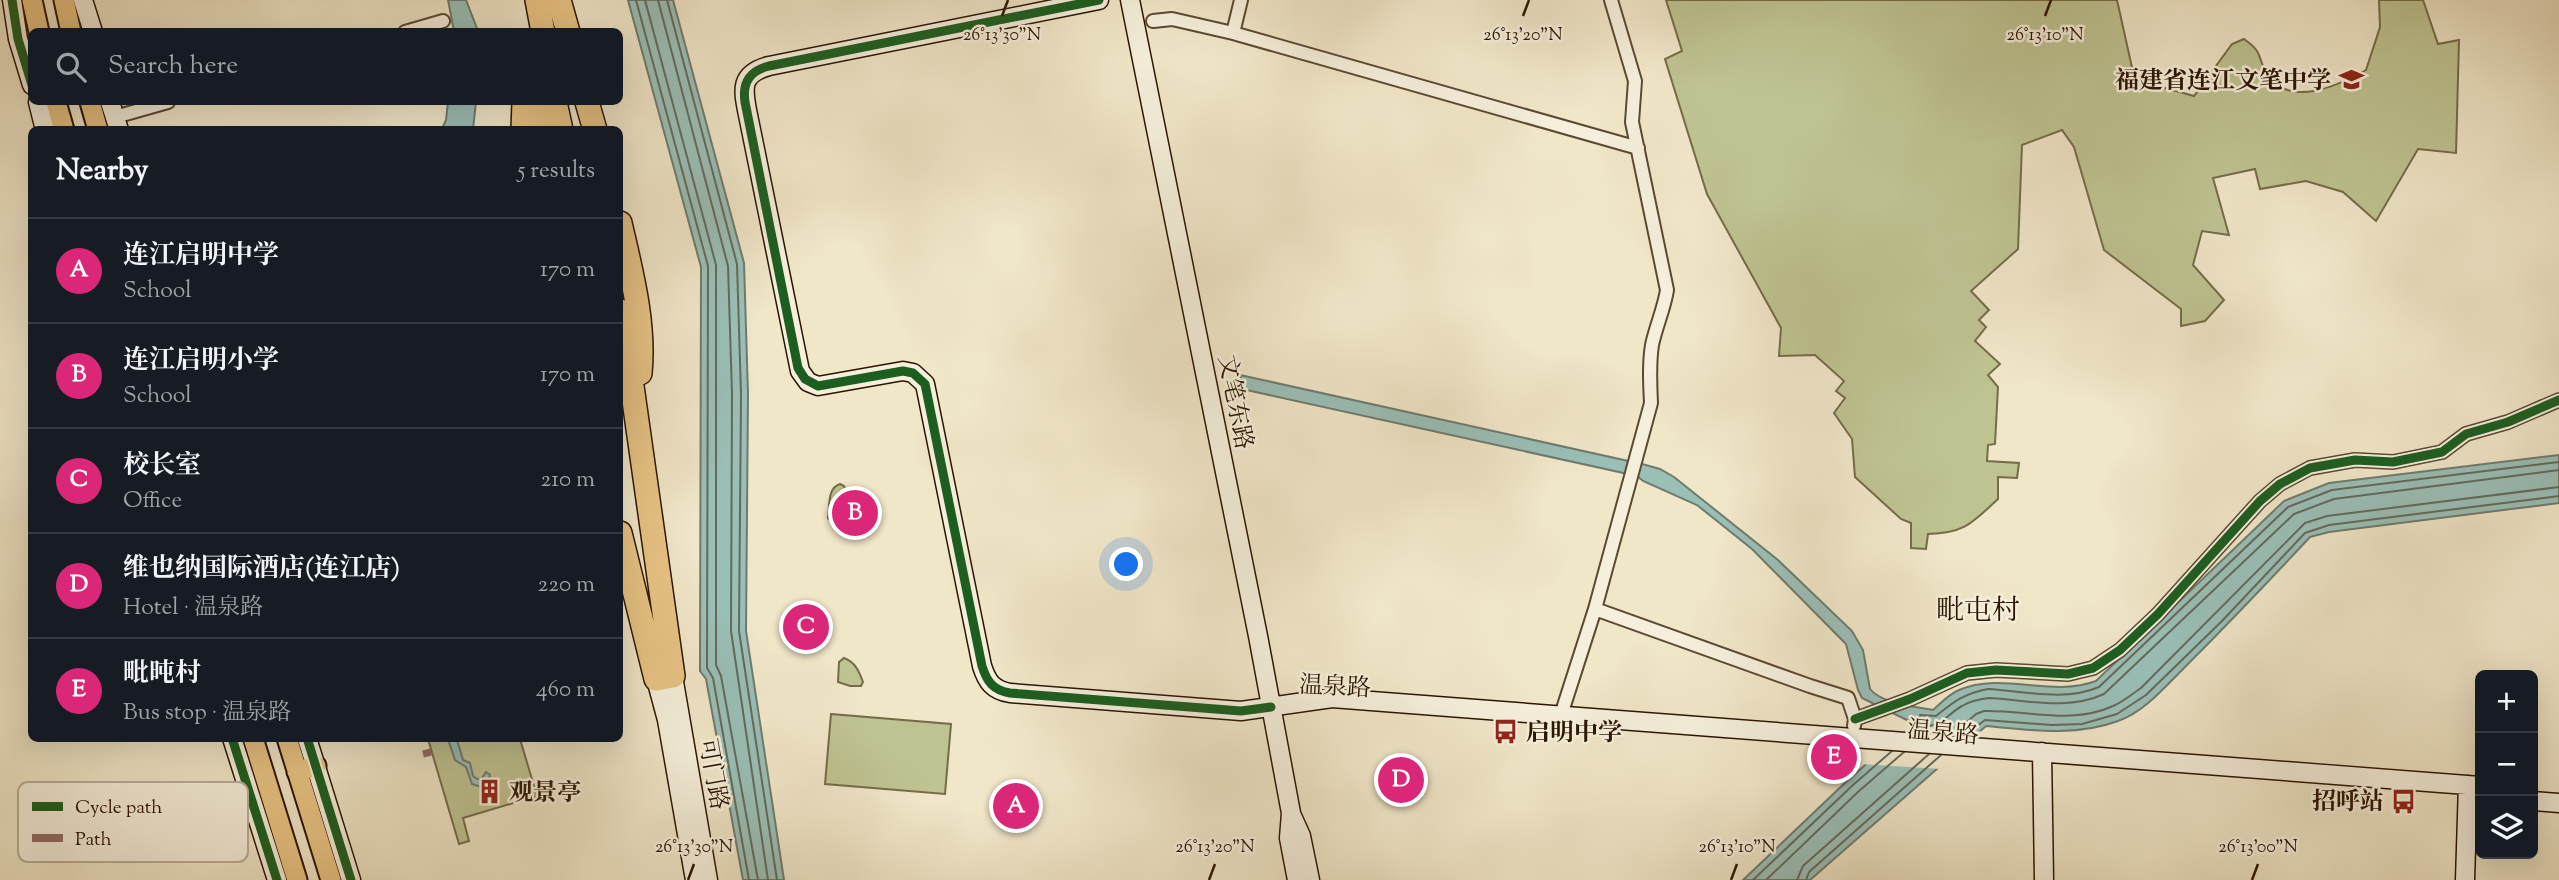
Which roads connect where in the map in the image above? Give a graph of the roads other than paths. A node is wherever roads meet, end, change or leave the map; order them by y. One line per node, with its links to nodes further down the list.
1 (12, 0): 20 (main road)
2 (32, 0): 13 (main road)
3 (64, 0): 14 (main road)
4 (83, 0): 15 (main road)
5 (532, 0): 17 (highway)
6 (555, 0): 18 (highway)
7 (1100, 0): 54 (main road)
8 (1130, 0): 54 (main road, 文笔东路)
9 (1241, 0): 19 (street)
10 (1611, 0): 43 (street)
11 (443, 20): 16 (street)
12 (1153, 21): 19 (street)
13 (37, 28)
14 (70, 28)
15 (92, 28)
16 (418, 28)
17 (534, 28)
18 (561, 28)
19 (1233, 33): 43 (street)
20 (28, 72)
21 (39, 105): 33 (main road)
22 (57, 105): 34 (main road)
23 (91, 105): 35 (main road)
24 (157, 105): 32 (street)
25 (531, 105): 36 (highway)
26 (532, 105): 37 (highway)
27 (533, 105): 38 (highway)
28 (552, 105): 39 (highway)
29 (573, 105): 40 (highway)
30 (583, 105): 41 (highway)
31 (588, 105): 42 (highway)
32 (115, 116)
33 (44, 126)
34 (63, 126)
35 (97, 126)
36 (526, 126)
37 (533, 126)
38 (540, 126)
39 (555, 126)
40 (576, 126)
41 (587, 126)
42 (594, 126)
43 (1638, 148): 52 (street)
44 (623, 239): 50 (highway)
45 (623, 283): 50 (highway)
46 (623, 350): 50 (highway)
47 (623, 371): 50 (highway)
48 (623, 392): 50 (highway)
49 (2559, 400): 56 (street)
50 (628, 415): 53 (highway)
51 (623, 543): 53 (highway)
52 (1595, 609): 55 (street); 56 (street)
53 (665, 678): 78 (main road, 可门路); 79 (main road, 可门路)
54 (1271, 707): 55 (main road, 温泉路); 61 (main road, 温泉路); 73 (main road, 文笔东路)
55 (1561, 715): 56 (main road, 温泉路)
56 (1854, 728): 61 (main road, 温泉路)
57 (233, 742): 64 (main road)
58 (254, 742): 65 (main road)
59 (289, 742): 63 (main road)
60 (307, 742): 63 (main road)
61 (1874, 744): 62 (main road, 温泉路)
62 (2042, 758): 69 (main road, 温泉路); 82 (main road)
63 (306, 769): 76 (main road); 77 (main road)
64 (245, 782)
65 (267, 782): 66 (main road); 75 (main road)
66 (248, 788)
67 (2538, 790): 70 (main road)
68 (248, 791): 74 (main road)
69 (2474, 791): 83 (main road)
70 (2559, 792)
71 (2538, 801): 72 (main road)
72 (2559, 803)
73 (1291, 813): 80 (main road, 文笔东路); 81 (main road, 文笔东路)
74 (277, 880)
75 (297, 880)
76 (331, 880)
77 (351, 880)
78 (695, 880)
79 (708, 880)
80 (1297, 880)
81 (1310, 880)
82 (2044, 880)
83 (2465, 880)

